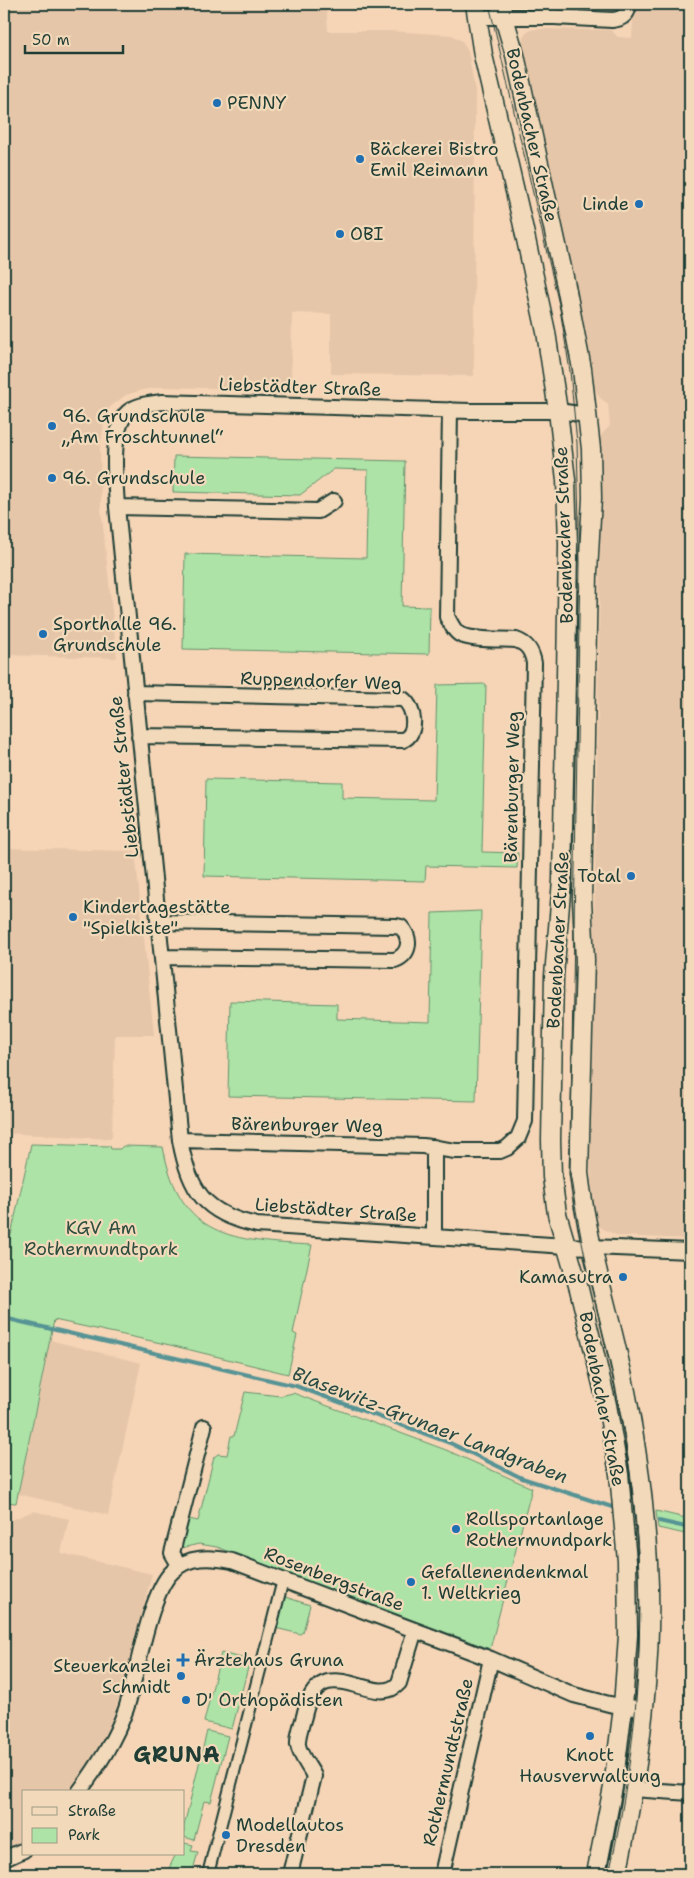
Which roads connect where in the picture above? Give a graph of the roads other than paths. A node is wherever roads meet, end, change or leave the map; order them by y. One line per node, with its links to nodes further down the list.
1 (629, 4): 3 (street)
2 (476, 10): 3 (street); 5 (street, Bodenbacher Straße)
3 (502, 10): 6 (street, Bodenbacher Straße)
4 (450, 410): 5 (street, Liebstädter Straße); 8 (street, Liebstädter Straße); 14 (street, Bärenburger Weg)
5 (558, 411): 6 (street, Liebstädter Straße); 16 (street, Bodenbacher Straße)
6 (587, 415): 17 (street, Bodenbacher Straße)
7 (334, 502): 8 (street)
8 (117, 507): 9 (street, Liebstädter Straße)
9 (135, 693): 10 (street, Liebstädter Straße); 10 (street, Ruppendorfer Weg)
10 (139, 736): 11 (street, Liebstädter Straße)
11 (158, 922): 12 (street, Liebstädter Straße); 12 (street)
12 (162, 957): 13 (street, Liebstädter Straße)
13 (180, 1140): 14 (street, Bärenburger Weg); 15 (street, Liebstädter Straße)
14 (434, 1147): 15 (street)
15 (434, 1236): 16 (street, Liebstädter Straße)
16 (566, 1246): 17 (street, Liebstädter Straße); 24 (street, Bodenbacher Straße)
17 (592, 1248): 18 (street, Liebstädter Straße); 25 (street, Bodenbacher Straße)
18 (690, 1252)
19 (204, 1426): 20 (street)
20 (179, 1565): 21 (street, Rosenbergstraße); 27 (street)
21 (283, 1580): 22 (street, Rosenbergstraße); 31 (street)
22 (415, 1630): 23 (street, Rosenbergstraße); 32 (street)
23 (490, 1659): 24 (street, Rosenbergstraße); 33 (street, Rothermundtstraße)
24 (623, 1707): 25 (street, Rosenbergstraße); 34 (street, Bodenbacher Straße)
25 (642, 1709): 26 (street, Bodenbacher Straße)
26 (632, 1789): 28 (street); 35 (street, Bodenbacher Straße)
27 (80, 1790)
28 (690, 1793)
29 (22, 1851): 30 (street)
30 (4, 1859)
31 (208, 1874)
32 (290, 1874)
33 (442, 1874)
34 (596, 1874)
35 (617, 1874)

